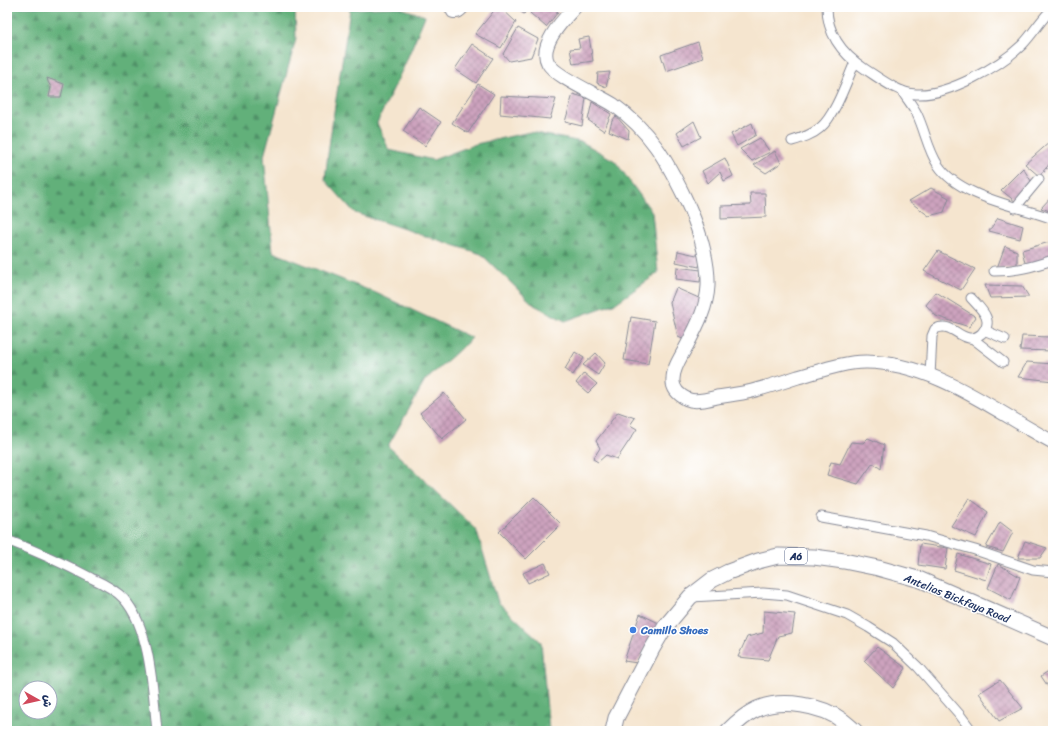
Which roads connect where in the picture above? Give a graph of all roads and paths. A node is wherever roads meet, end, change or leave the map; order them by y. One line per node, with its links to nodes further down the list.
1 (449, 7): 2 (street)
2 (465, 7)
3 (575, 7): 22 (main road)
4 (827, 7): 6 (street)
5 (1053, 8): 7 (street)
6 (855, 62): 7 (street); 8 (street)
7 (902, 91): 12 (street)
8 (792, 141)
9 (1053, 160): 11 (path)
10 (7, 165): 14 (path)
11 (1039, 179): 12 (street)
12 (1015, 208): 13 (street)
13 (1053, 219)
14 (7, 224)
15 (1053, 260): 16 (street)
16 (994, 271)
17 (970, 298): 18 (street)
18 (984, 330): 19 (street); 20 (street)
19 (972, 338): 21 (street); 22 (street)
20 (1005, 340)
21 (1003, 362)
22 (930, 376): 23 (main road)
23 (1053, 442)
24 (821, 517): 26 (street)
25 (7, 540): 29 (street)
26 (1053, 572)
27 (690, 598): 28 (highway, Antelias Bickfaya Road / A6); 30 (highway, Antelias Bickfaya Road / A6); 33 (street)
28 (1053, 638)
29 (157, 731)
30 (613, 731)
31 (728, 731): 32 (highway)
32 (855, 731)
33 (972, 731)

